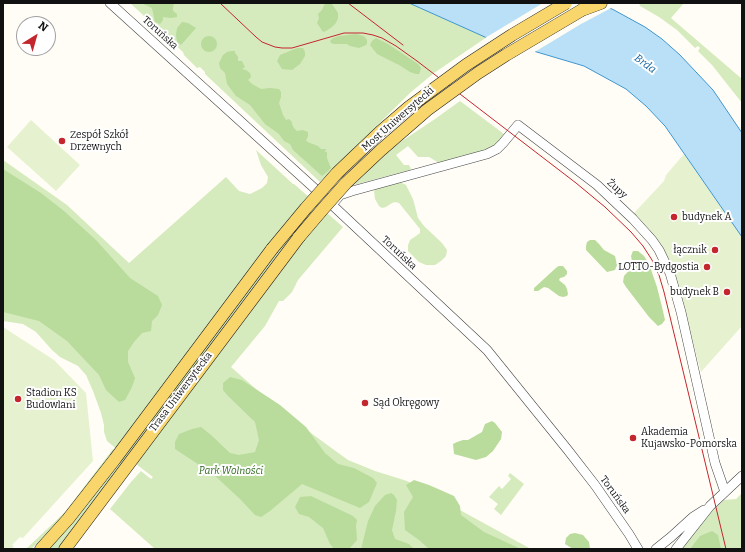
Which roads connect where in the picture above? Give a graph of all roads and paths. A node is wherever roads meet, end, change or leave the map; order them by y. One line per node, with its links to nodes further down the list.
1 (110, 3): 6 (street, Toruńska)
2 (566, 3): 8 (main road, Most Uniwersytecki, bridge)
3 (593, 3): 5 (main road)
4 (600, 3): 5 (main road)
5 (582, 10): 7 (main road, Most Uniwersytecki, bridge)
6 (332, 205): 10 (street, Żupy); 14 (street, Toruńska)
7 (299, 236): 13 (main road, Trasa Uniwersytecka)
8 (272, 249): 12 (main road, Trasa Uniwersytecka)
9 (742, 476): 10 (street)
10 (725, 492): 11 (street)
11 (710, 506): 15 (street); 16 (street)
12 (41, 549)
13 (65, 549)
14 (638, 549)
15 (656, 549)
16 (676, 549)

